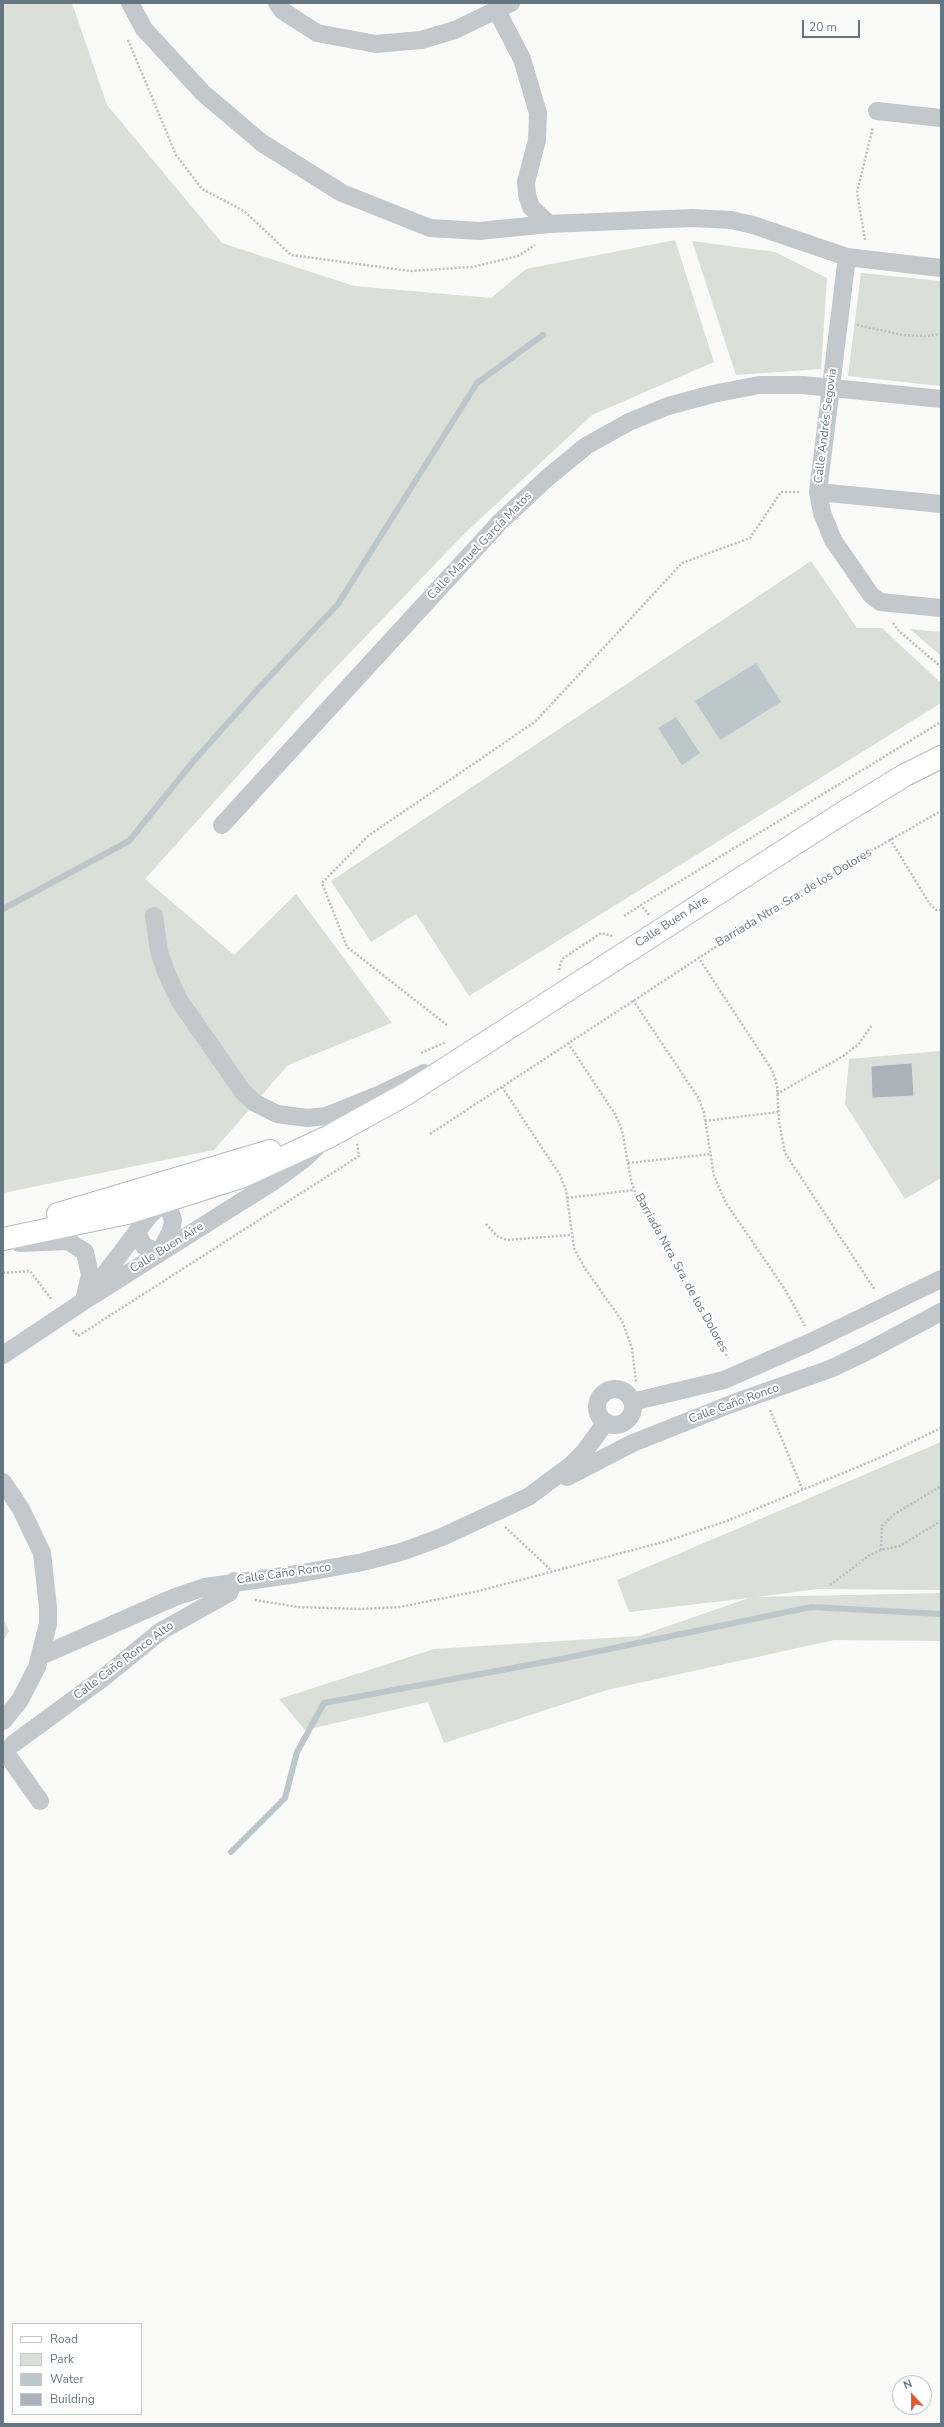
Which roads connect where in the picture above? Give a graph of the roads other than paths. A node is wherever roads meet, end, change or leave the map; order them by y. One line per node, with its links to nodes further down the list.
1 (130, 3): 6 (street)
2 (277, 3): 3 (street)
3 (503, 6): 6 (street)
4 (877, 111): 5 (street)
5 (941, 118)
6 (550, 224): 7 (street)
7 (847, 257): 8 (street); 9 (street, Calle Andrés Segovia)
8 (941, 268)
9 (831, 387): 10 (street, Calle Manuel García Matos); 11 (street, Calle Andrés Segovia); 15 (street, Calle Manuel García Matos)
10 (941, 399)
11 (818, 492): 12 (street); 13 (street, Calle Andrés Segovia)
12 (941, 504)
13 (941, 608)
14 (941, 757): 17 (main road, Calle Buen Aire)
15 (222, 825)
16 (154, 916): 17 (street)
17 (481, 1045): 18 (main road, Calle Buen Aire)
18 (406, 1094): 19 (main road); 21 (main road)
19 (328, 1137): 20 (main road); 25 (street, Calle Buen Aire)
20 (166, 1200): 22 (street); 23 (main road); 25 (street)
21 (3, 1228)
22 (137, 1233): 25 (street); 27 (street)
23 (3, 1239)
24 (3, 1243): 27 (street)
25 (159, 1253): 27 (street, Calle Buen Aire)
26 (941, 1279): 30 (street)
27 (84, 1301): 29 (street, Calle Buen Aire)
28 (941, 1312): 33 (street, Calle Caño Ronco)
29 (3, 1355)
30 (635, 1401): 31 (street); 31 (street)
31 (606, 1422): 33 (street, Calle Caño Ronco)
32 (3, 1482): 35 (street)
33 (528, 1497): 34 (street, Calle Caño Ronco)
34 (232, 1586): 35 (street, Calle Caño Ronco); 37 (street, Calle Caño Ronco Alto)
35 (42, 1656): 36 (street)
36 (3, 1721)
37 (8, 1747): 38 (street)
38 (40, 1800)

